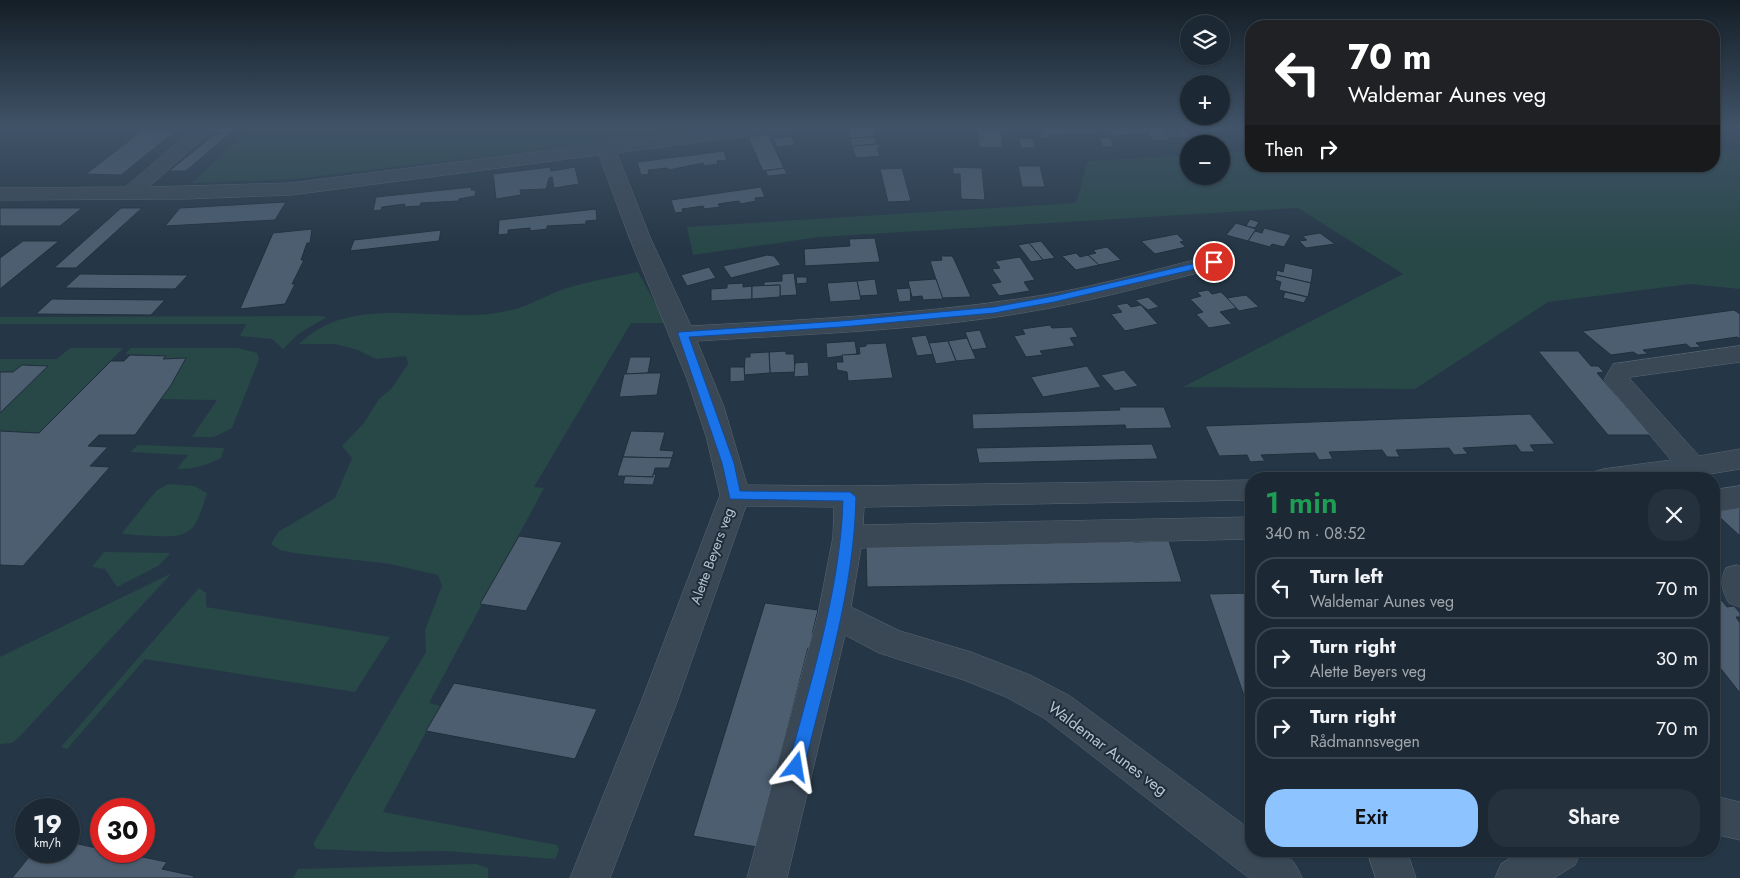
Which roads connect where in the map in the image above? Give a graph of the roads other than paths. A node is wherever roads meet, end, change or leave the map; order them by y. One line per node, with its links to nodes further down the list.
1 (160, 167): 4 (street)
2 (464, 167): 4 (street)
3 (613, 167): 7 (street, Alette Beyers veg)
4 (130, 193): 5 (street)
5 (0, 194)
6 (1214, 262): 7 (street)
7 (683, 334): 13 (street, Alette Beyers veg)
8 (1740, 354): 10 (street)
9 (1740, 459): 10 (street)
10 (1693, 467): 11 (street)
11 (1656, 472)
12 (1245, 490): 14 (street)
13 (734, 496): 14 (street); 26 (street, Alette Beyers veg)
14 (850, 497): 18 (street)
15 (1740, 497): 16 (street)
16 (1720, 500)
17 (1245, 528): 18 (street)
18 (848, 537): 19 (street)
19 (834, 614): 22 (street, Waldemar Aunes veg); 27 (street)
20 (1720, 816): 21 (street)
21 (1740, 821)
22 (1245, 850)
23 (1254, 857): 28 (street, Waldemar Aunes veg)
24 (1389, 857): 29 (street)
25 (1551, 857): 30 (street)
26 (590, 878)
27 (768, 878)
28 (1282, 878)
29 (1396, 878)
30 (1516, 878)

